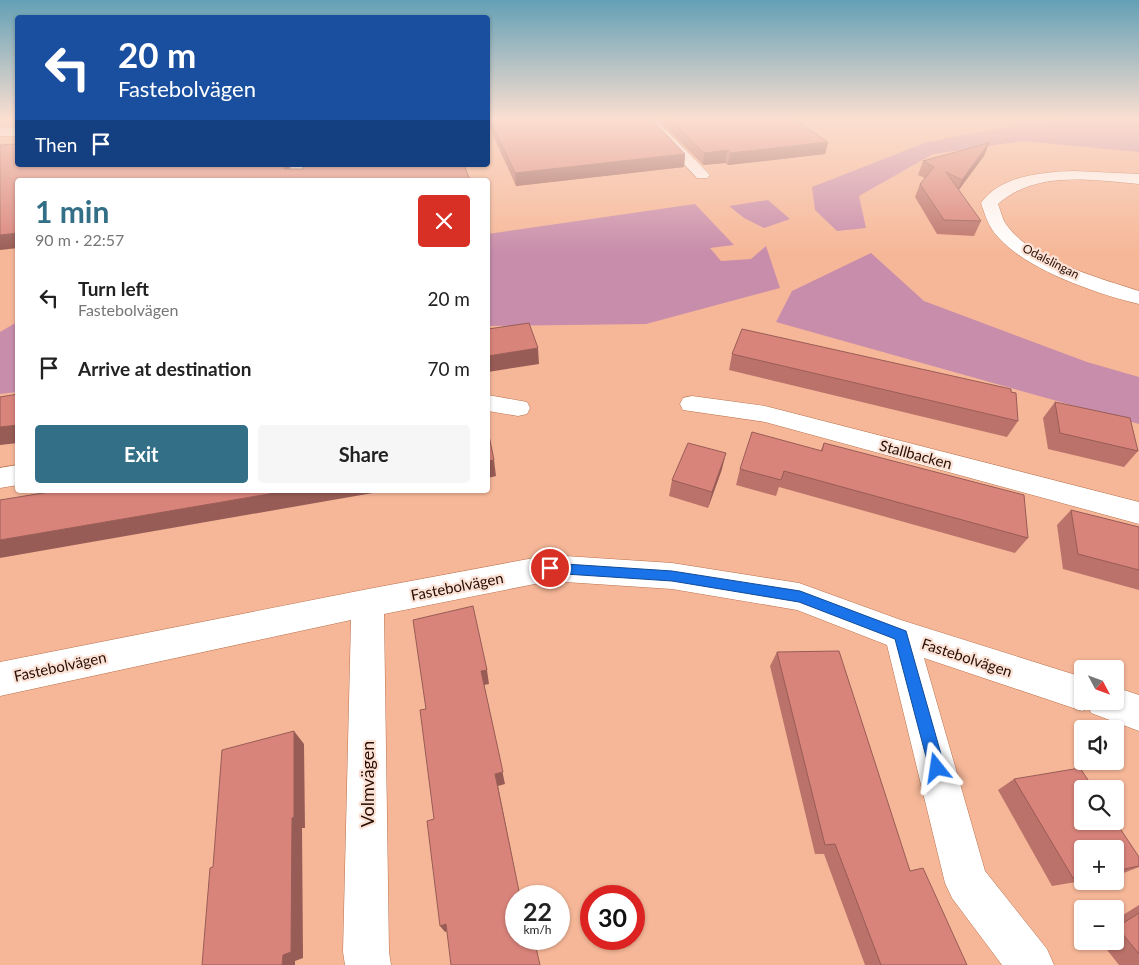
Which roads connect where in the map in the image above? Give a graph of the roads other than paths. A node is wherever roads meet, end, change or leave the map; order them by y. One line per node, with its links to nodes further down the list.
1 (690, 163): 2 (street)
2 (702, 175)
3 (1139, 180): 4 (street, Odalslingan)
4 (1139, 298)
5 (490, 403): 7 (street)
6 (692, 404): 10 (street, Stallbacken)
7 (518, 408)
8 (15, 476): 9 (street)
9 (0, 478)
10 (1139, 513)
11 (368, 603): 12 (street, Fastebolvägen); 13 (street, Fastebolvägen); 17 (street, Volmvägen)
12 (901, 635): 14 (street, Fastebolvägen); 18 (street)
13 (0, 679)
14 (1074, 691)
15 (1124, 708): 16 (street)
16 (1139, 713)
17 (368, 965)
18 (1031, 965)

